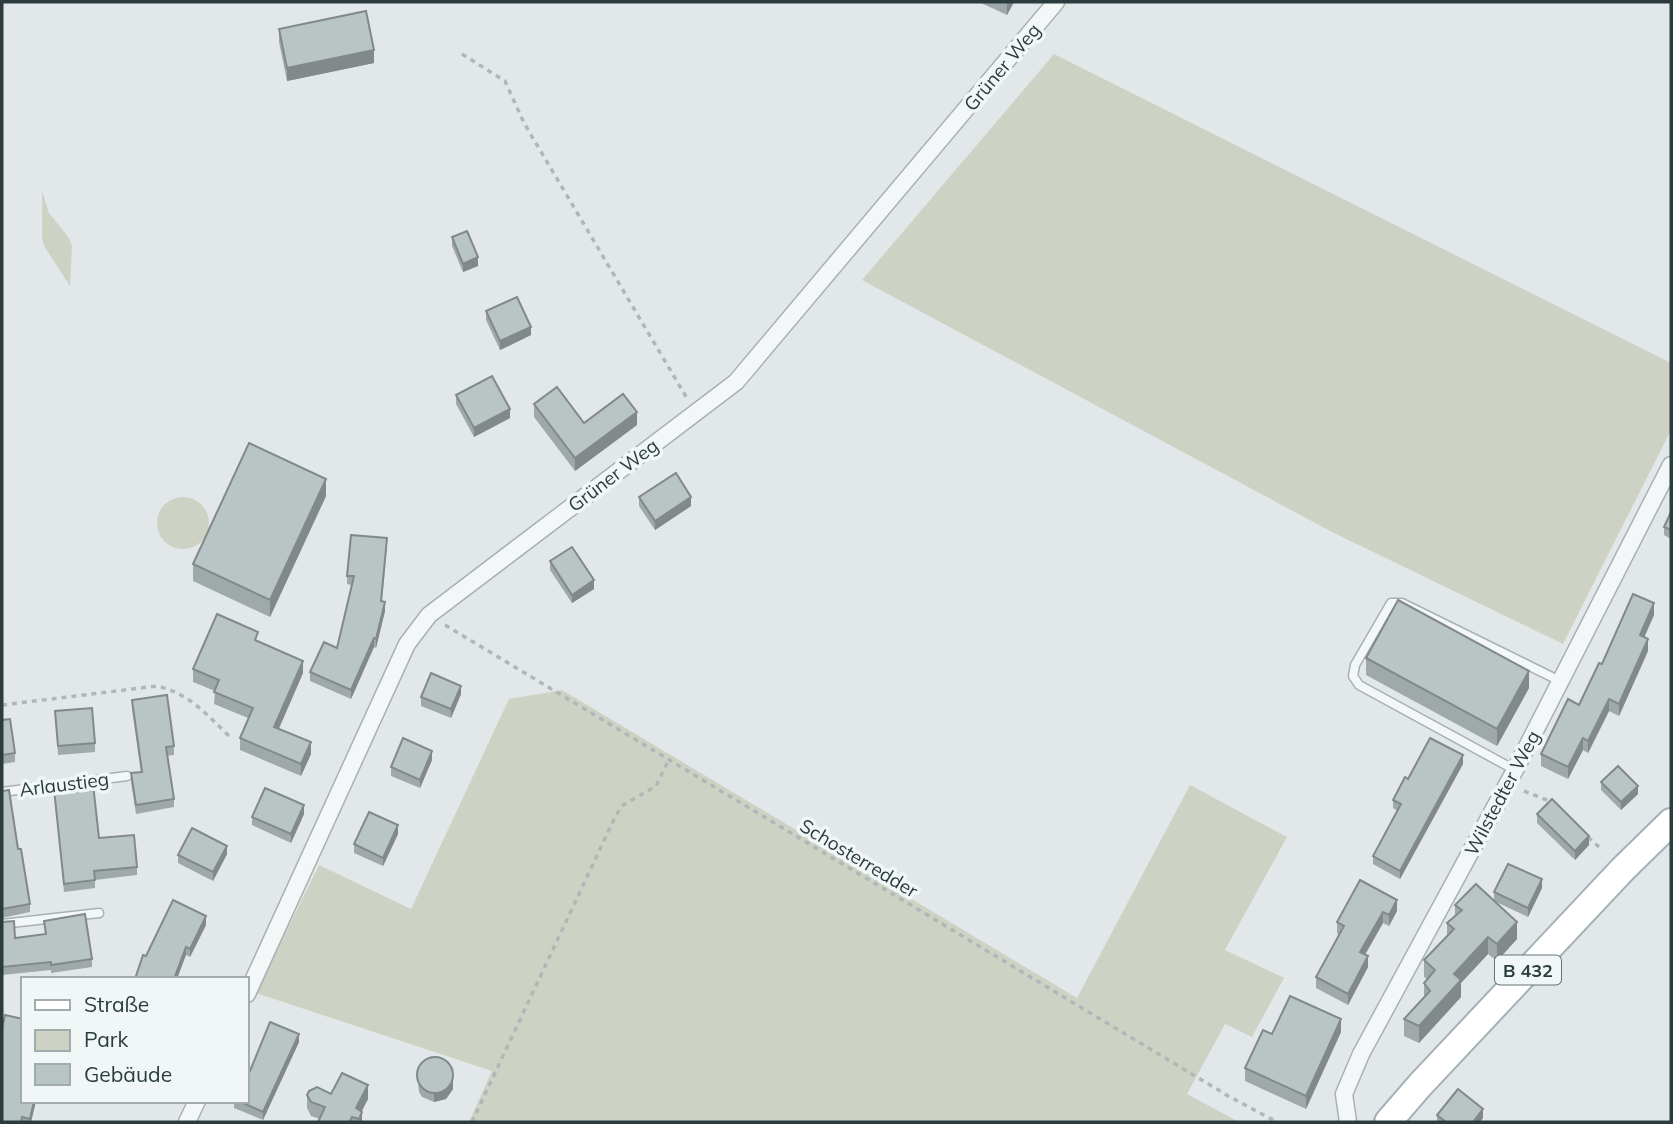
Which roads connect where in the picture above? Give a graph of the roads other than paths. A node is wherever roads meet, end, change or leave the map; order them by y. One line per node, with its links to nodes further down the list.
1 (1056, 2): 10 (street, Grüner Weg)
2 (1671, 465): 3 (street, Wilstedter Weg)
3 (1560, 681): 5 (street, Wilstedter Weg); 5 (lane)
4 (127, 776): 6 (lane, Arlaustieg)
5 (1511, 777): 13 (street, Wilstedter Weg)
6 (2, 792)
7 (1671, 822): 14 (main road, B 432)
8 (99, 913): 9 (lane)
9 (2, 924)
10 (248, 992)
11 (196, 1103): 12 (street)
12 (187, 1122)
13 (1348, 1122)
14 (1388, 1122)

